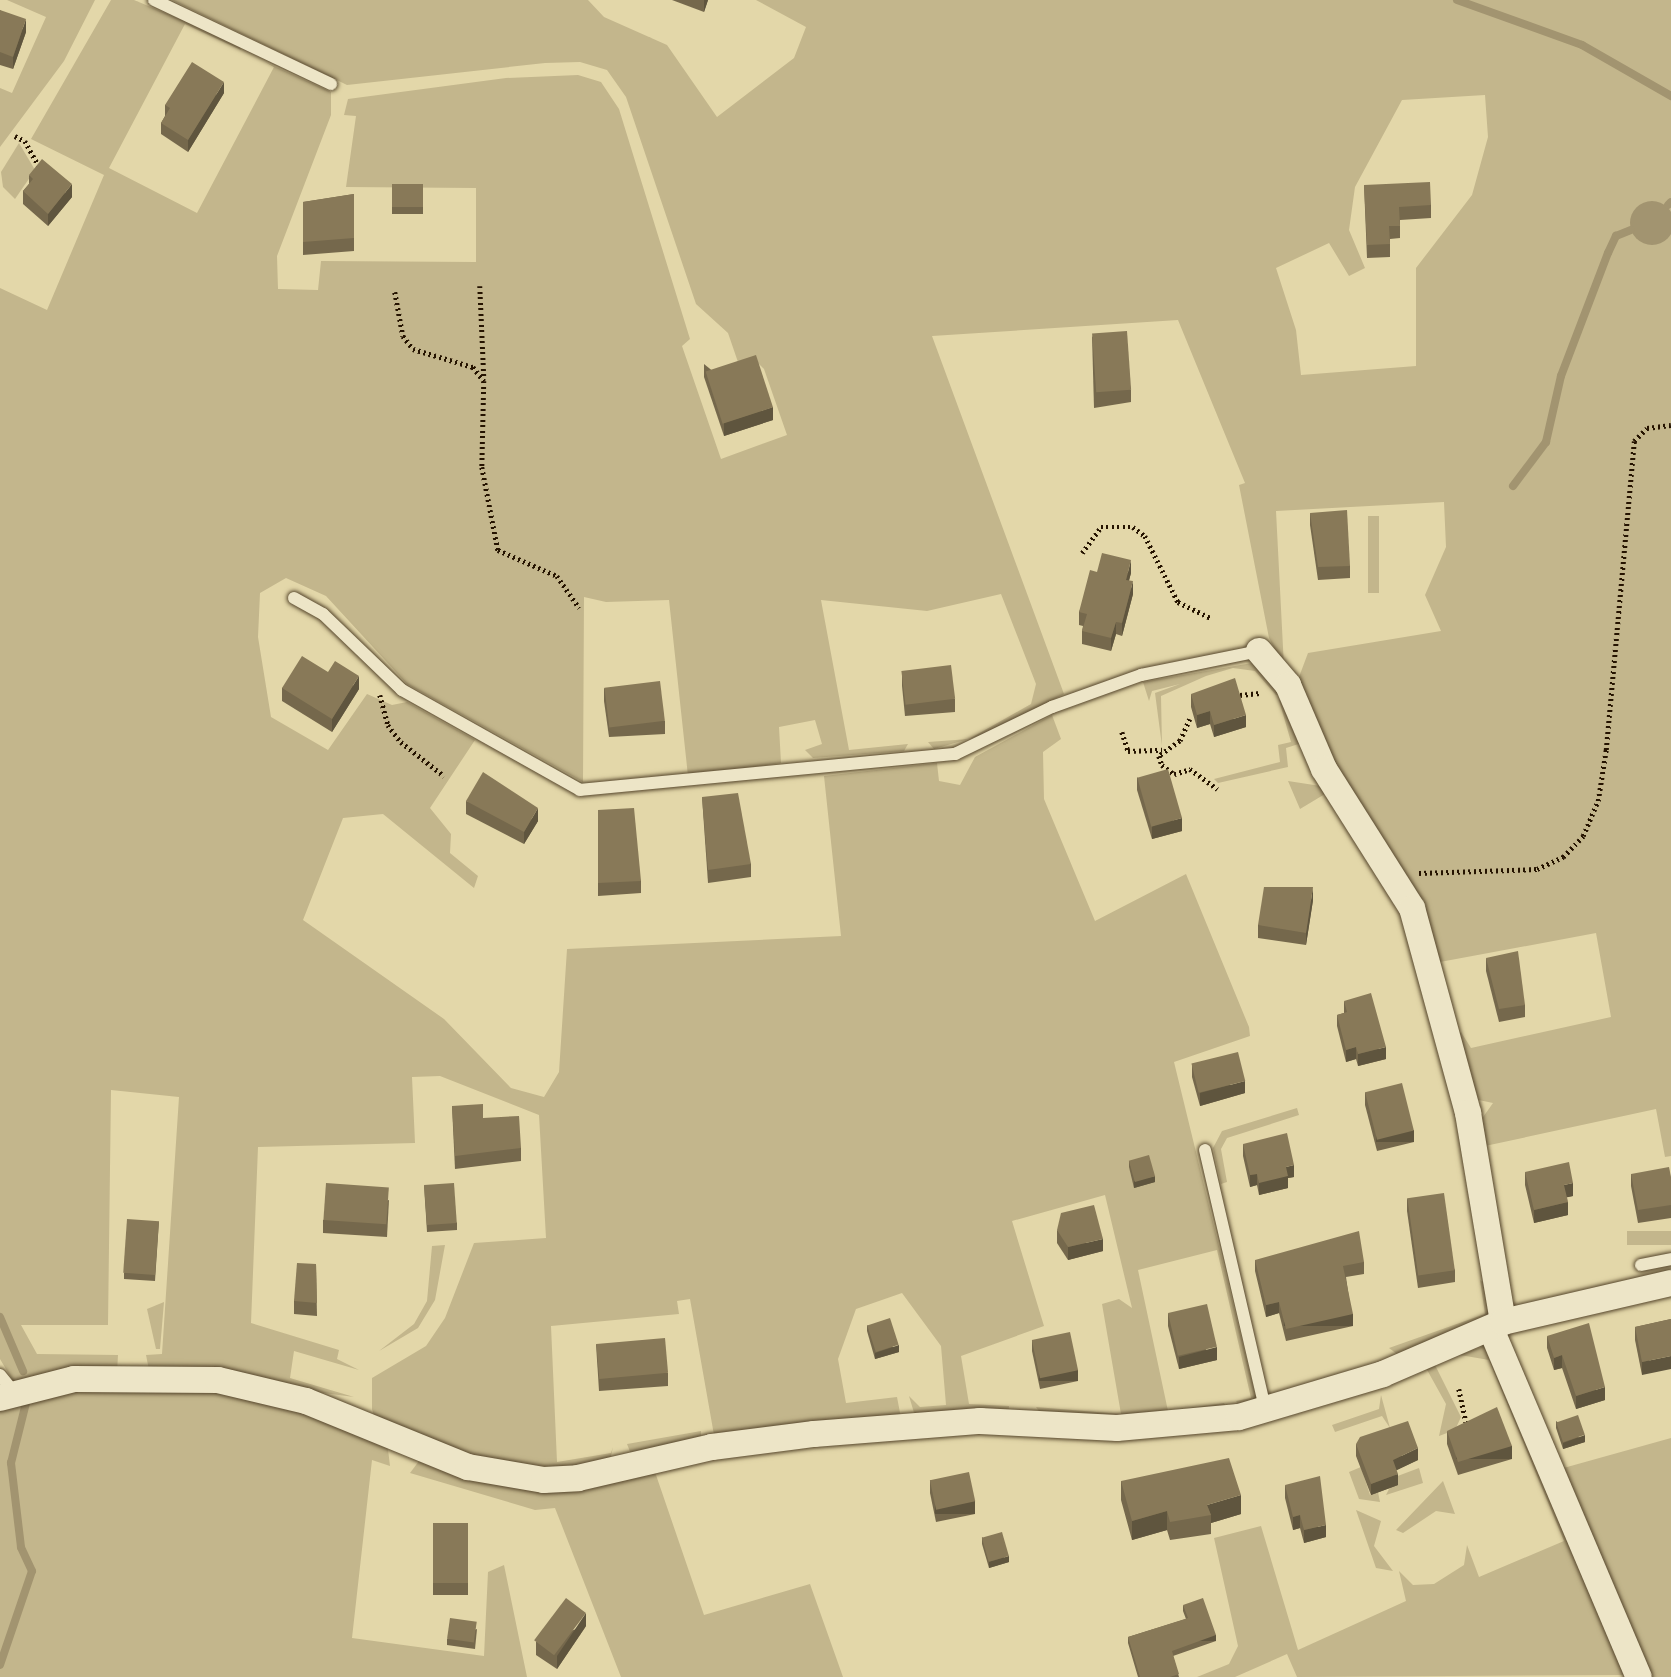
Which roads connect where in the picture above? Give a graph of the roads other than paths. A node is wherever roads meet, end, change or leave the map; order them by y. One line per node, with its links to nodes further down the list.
1 (154, 0): 2 (lane)
2 (331, 84)
3 (294, 598): 4 (lane)
4 (1259, 651): 9 (street)
5 (1205, 1150): 11 (lane)
6 (1671, 1259): 7 (lane)
7 (1641, 1265)
8 (1671, 1283): 9 (street)
9 (1497, 1325): 11 (street); 12 (street)
10 (4, 1388): 11 (street)
11 (1274, 1409)
12 (1639, 1677)

